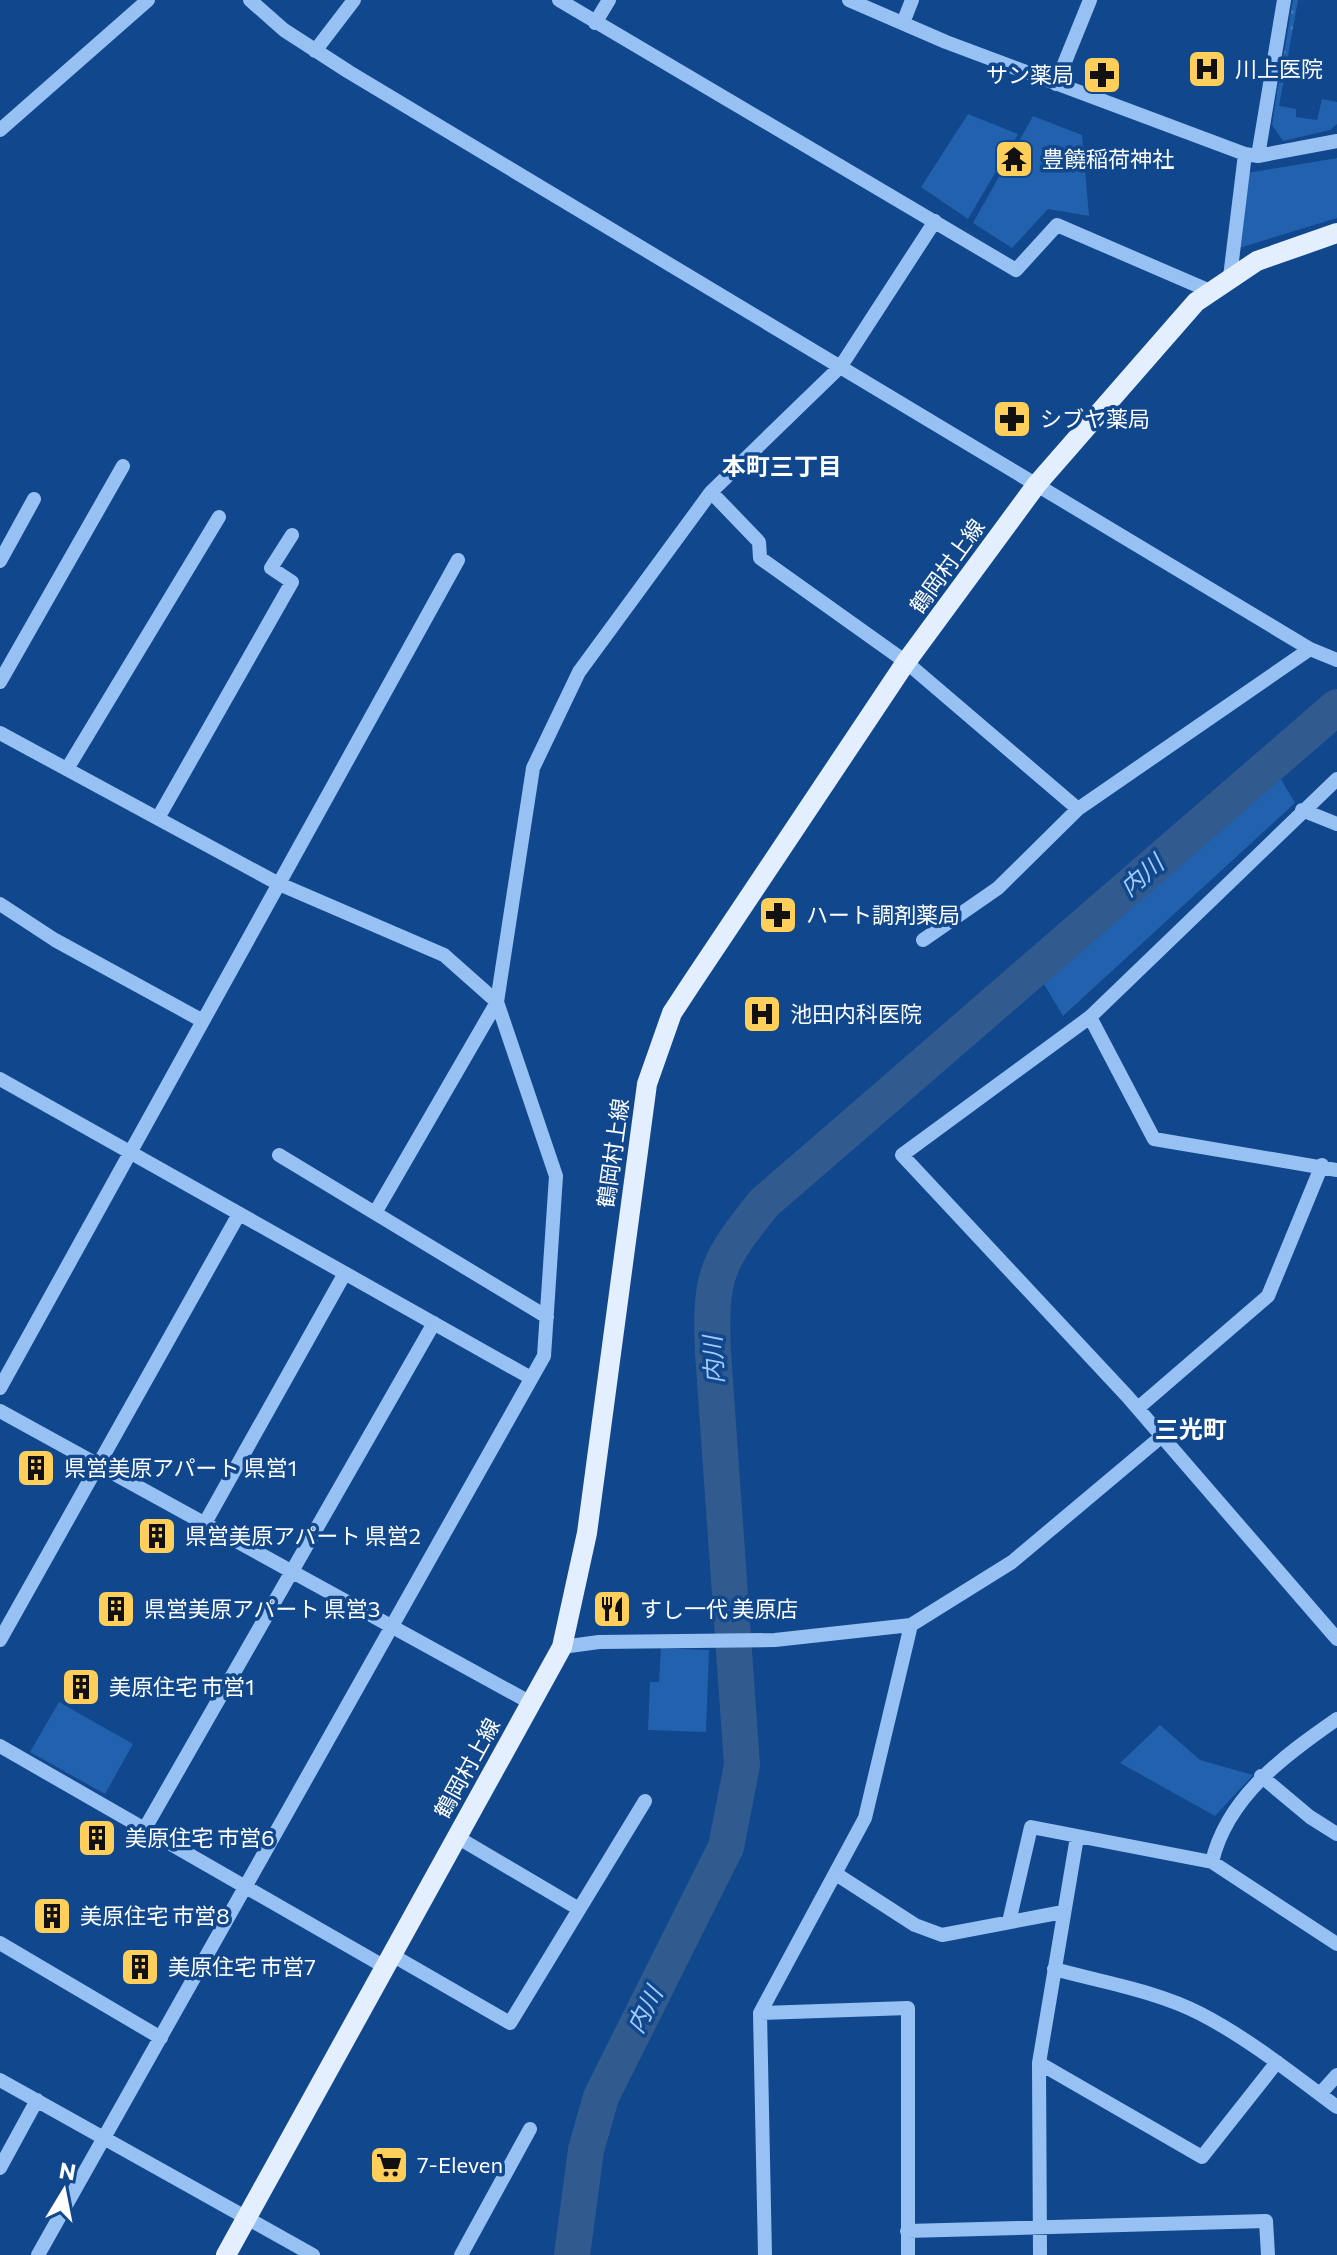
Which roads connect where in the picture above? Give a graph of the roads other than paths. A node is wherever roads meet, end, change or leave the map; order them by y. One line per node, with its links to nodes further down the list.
1 (148, 0): 14 (street)
2 (250, 0): 12 (street)
3 (354, 0): 12 (street)
4 (559, 0): 10 (street)
5 (609, 0): 10 (street)
6 (849, 0): 11 (street)
7 (912, 0): 11 (street)
8 (1090, 0): 13 (street)
9 (1284, 0): 16 (street)
10 (595, 23): 17 (street)
11 (903, 23): 13 (street)
12 (315, 51): 21 (street)
13 (1056, 84): 16 (street)
14 (0, 130)
15 (1337, 141): 16 (street)
16 (1252, 155): 19 (street)
17 (935, 221): 20 (street); 21 (street)
18 (1337, 233): 19 (main road, 鶴岡村上線)
19 (1230, 277): 20 (main road, 鶴岡村上線)
20 (1210, 291): 23 (main road, 鶴岡村上線)
21 (841, 366): 23 (street); 24 (street)
22 (123, 466): 33 (street)
23 (1037, 484): 30 (street); 32 (main road, 鶴岡村上線)
24 (711, 492): 32 (street); 44 (street)
25 (34, 499): 29 (street)
26 (219, 517): 35 (street)
27 (292, 535): 39 (street)
28 (458, 560): 41 (street)
29 (0, 561)
30 (1310, 649): 31 (street); 37 (street)
31 (1337, 660)
32 (906, 662): 37 (street); 69 (main road, 鶴岡村上線)
33 (0, 682)
34 (0, 733): 35 (street)
35 (67, 769): 39 (street)
36 (1337, 779): 38 (street)
37 (1078, 809): 43 (street)
38 (1302, 810): 40 (street); 45 (street)
39 (158, 818): 41 (street)
40 (1337, 824)
41 (277, 883): 44 (street); 46 (street)
42 (0, 904): 46 (street)
43 (923, 940)
44 (497, 1002): 52 (street); 55 (street)
45 (1090, 1017): 50 (street); 59 (street)
46 (201, 1020): 48 (street)
47 (0, 1079): 48 (street)
48 (129, 1152): 53 (street); 58 (street)
49 (279, 1155): 52 (street)
50 (1322, 1165): 51 (street); 59 (street)
51 (1337, 1170)
52 (375, 1213): 55 (street)
53 (239, 1214): 54 (street); 62 (street)
54 (345, 1273): 56 (street); 63 (street)
55 (547, 1317): 57 (street)
56 (434, 1323): 57 (street); 64 (street)
57 (531, 1378): 65 (street)
58 (0, 1388)
59 (1138, 1408): 61 (street)
60 (0, 1411): 62 (street)
61 (1162, 1436): 66 (street); 67 (street)
62 (98, 1464): 63 (street); 68 (street)
63 (205, 1523): 64 (street)
64 (294, 1572): 65 (street); 75 (street)
65 (392, 1625): 70 (street); 81 (street)
66 (911, 1625): 69 (street); 80 (street)
67 (1337, 1639)
68 (0, 1640)
69 (562, 1647): 70 (main road, 鶴岡村上線)
70 (531, 1703): 77 (main road, 鶴岡村上線)
71 (1337, 1719): 73 (street)
72 (0, 1746): 75 (street)
73 (1261, 1776): 76 (street); 79 (street)
74 (645, 1801): 82 (street)
75 (144, 1830): 81 (street)
76 (1337, 1834)
77 (457, 1837): 82 (street); 87 (main road, 鶴岡村上線)
78 (1077, 1837): 79 (street); 83 (street); 84 (street)
79 (1212, 1862): 86 (street)
80 (836, 1874): 84 (street); 89 (street)
81 (248, 1887): 87 (street); 90 (street)
82 (579, 1909): 87 (street)
83 (1063, 1912): 84 (street); 88 (street)
84 (1009, 1922)
85 (0, 1943): 90 (street)
86 (1337, 1944)
87 (389, 1961): 101 (main road, 鶴岡村上線)
88 (1054, 1969): 91 (street); 92 (street)
89 (760, 2013): 103 (street); 108 (street)
90 (161, 2038): 99 (street)
91 (1277, 2062): 92 (street); 95 (street)
92 (1039, 2063): 102 (street)
93 (1337, 2075): 95 (street)
94 (0, 2080): 96 (street)
95 (1320, 2094): 97 (street)
96 (37, 2100): 99 (street); 100 (street)
97 (1337, 2107)
98 (530, 2129): 107 (street)
99 (105, 2138): 101 (street); 104 (street)
100 (0, 2168)
101 (248, 2217): 105 (main road, 鶴岡村上線); 106 (street)
102 (1040, 2228): 103 (street); 110 (street); 111 (street)
103 (907, 2231): 109 (street)
104 (38, 2255)
105 (226, 2255)
106 (313, 2255)
107 (461, 2255)
108 (765, 2255)
109 (908, 2255)
110 (1040, 2255)
111 (1268, 2255)

